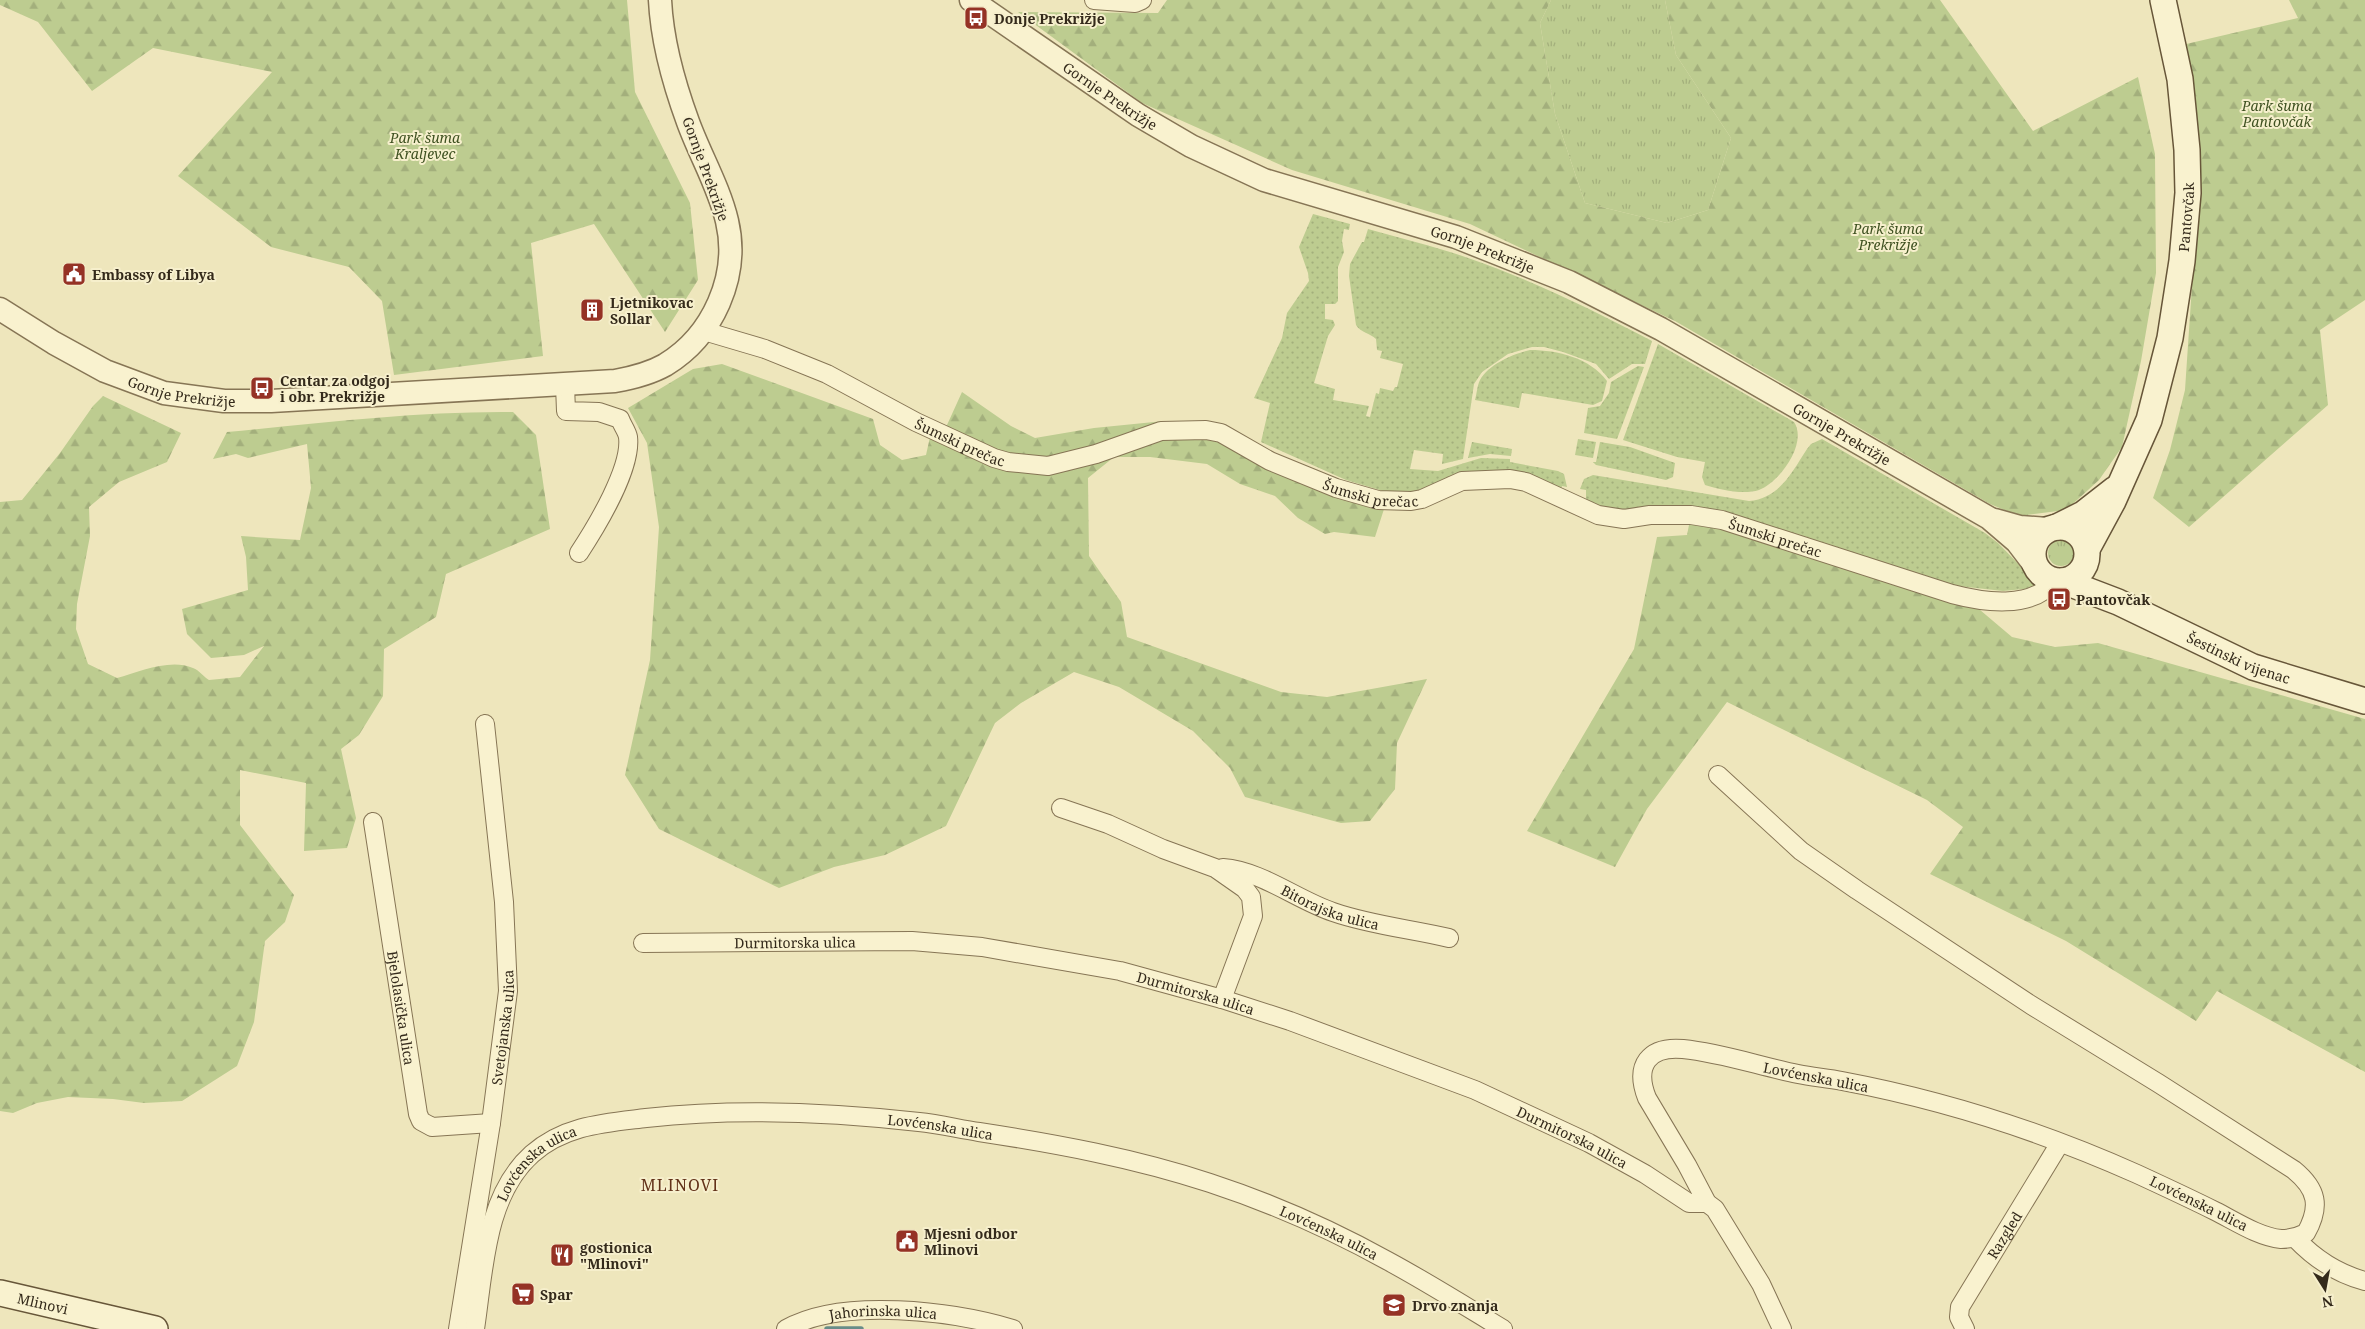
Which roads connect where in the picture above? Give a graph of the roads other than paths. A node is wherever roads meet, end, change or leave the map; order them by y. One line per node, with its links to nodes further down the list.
1 (660, 0): 7 (street, Gornje Prekrižje)
2 (971, 0): 10 (street, Gornje Prekrižje)
3 (1094, 0): 4 (street)
4 (1142, 0)
5 (2163, 0): 9 (main road, Pantovčak)
6 (0, 308): 8 (street, Gornje Prekrižje)
7 (704, 331): 8 (street, Gornje Prekrižje); 14 (street, Šumski prečac)
8 (564, 385): 12 (street)
9 (2119, 486): 11 (main road, Pantovčak); 13 (main road, Pantovčak)
10 (1989, 518): 11 (street, Gornje Prekrižje); 14 (street, Gornje Prekrižje)
11 (2052, 528): 13 (main road); 14 (main road)
12 (579, 553)
13 (2087, 553): 14 (main road); 15 (main road, Šestinski vijenac)
14 (2051, 576): 15 (main road, Šestinski vijenac)
15 (2118, 602): 16 (main road, Šestinski vijenac)
16 (2365, 701)
17 (485, 724): 25 (street, Svetojanska ulica)
18 (1718, 775): 28 (street)
19 (1061, 808): 21 (street, Bitorajska ulica)
20 (373, 822): 25 (street, Bjelolasička ulica)
21 (1215, 868): 22 (street, Bitorajska ulica); 24 (street, Bitorajska ulica)
22 (1449, 938)
23 (643, 943): 24 (street, Durmitorska ulica)
24 (1222, 999): 27 (street, Durmitorska ulica)
25 (491, 1123): 33 (street, Svetojanska ulica)
26 (2060, 1142): 27 (street, Lovćenska ulica); 28 (street, Lovćenska ulica); 39 (street, Razgled)
27 (1707, 1203): 38 (street, Lovćenska ulica)
28 (2295, 1238): 29 (street)
29 (2365, 1281)
30 (0, 1293): 31 (main road, Mlinovi)
31 (85, 1321): 32 (main road, Mlinovi)
32 (155, 1329)
33 (458, 1329)
34 (475, 1329): 37 (street, Lovćenska ulica)
35 (786, 1329): 36 (street, Jahorinska ulica)
36 (1013, 1329)
37 (1503, 1329)
38 (1782, 1329)
39 (1965, 1329)

